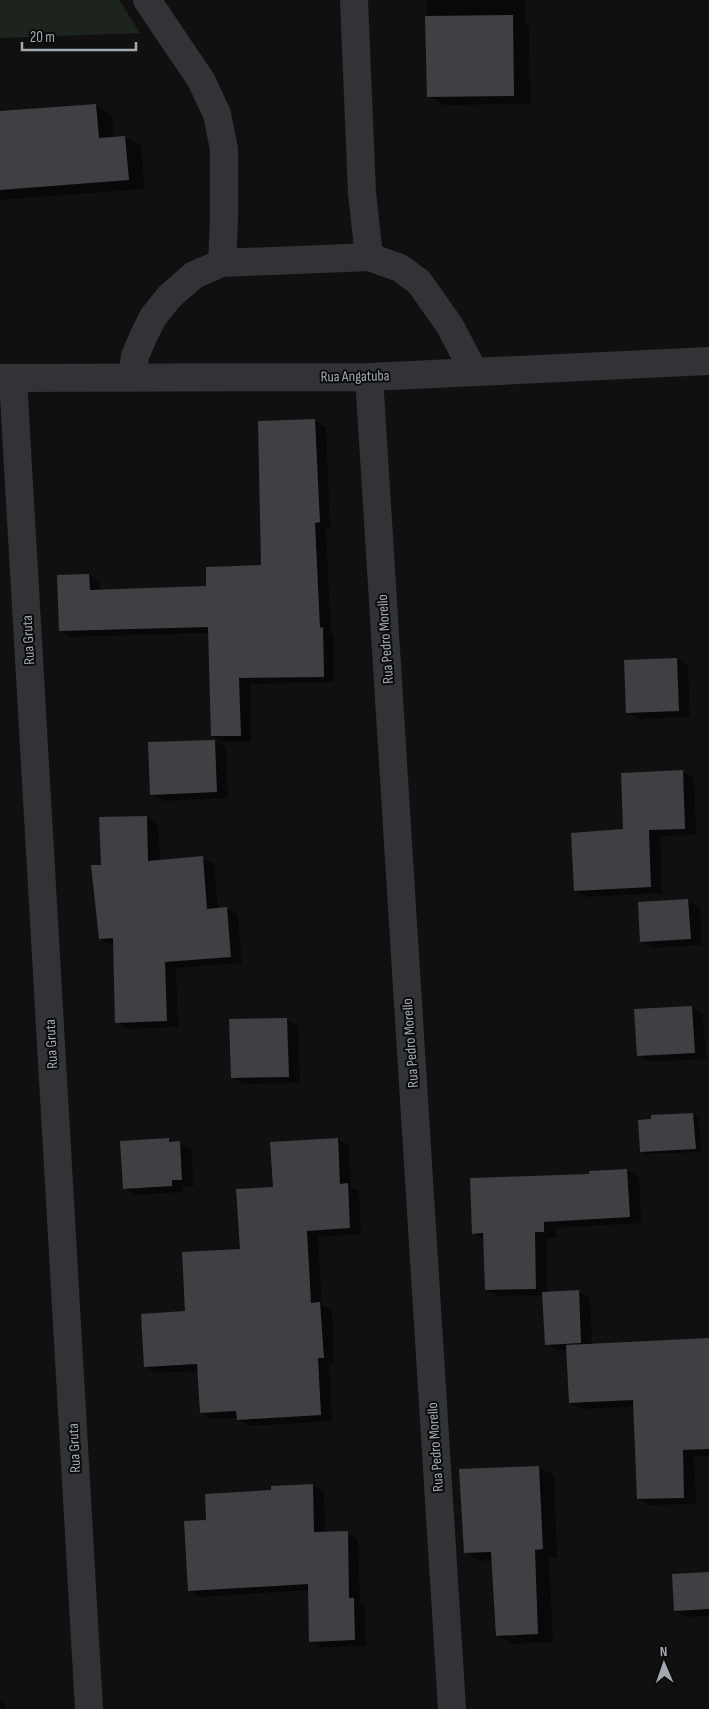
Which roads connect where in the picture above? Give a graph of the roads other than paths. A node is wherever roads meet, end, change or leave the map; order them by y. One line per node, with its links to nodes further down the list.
1 (147, 0): 4 (street)
2 (354, 0): 3 (street)
3 (369, 258): 4 (street); 6 (street)
4 (222, 263): 8 (street)
5 (709, 361): 6 (street, Rua Angatuba)
6 (474, 372): 7 (street, Rua Angatuba)
7 (369, 376): 8 (street, Rua Angatuba); 11 (street, Rua Pedro Morello)
8 (132, 378): 9 (street, Rua Angatuba)
9 (6, 379): 10 (street, Rua Gruta)
10 (89, 1709)
11 (452, 1709)

